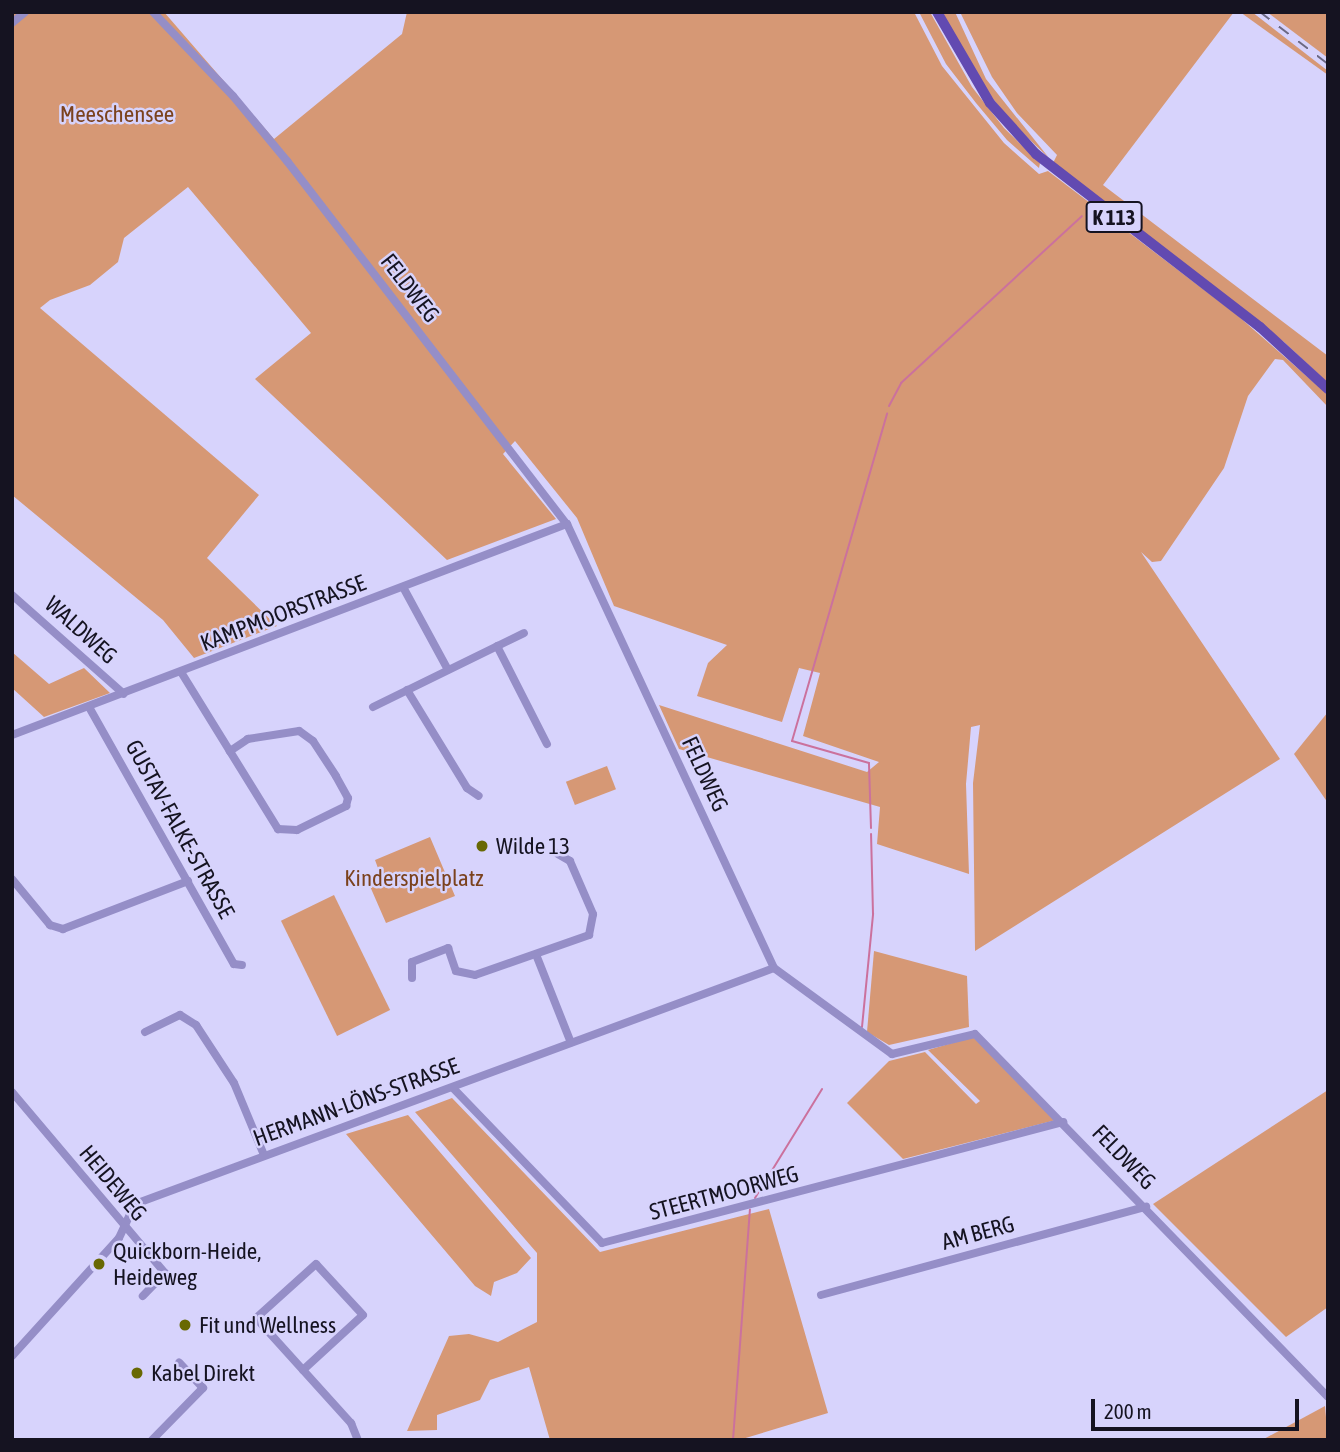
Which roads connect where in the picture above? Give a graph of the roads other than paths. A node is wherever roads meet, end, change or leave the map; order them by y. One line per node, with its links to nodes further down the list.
1 (25, 12): 4 (street)
2 (153, 12): 6 (street, FELDWEG)
3 (937, 12): 5 (main road, K 113)
4 (12, 23)
5 (1328, 389)
6 (567, 523): 7 (street, KAMPMOORSTRASSE); 26 (street, FELDWEG)
7 (403, 587): 11 (street); 12 (street, KAMPMOORSTRASSE)
8 (12, 594): 14 (street, WALDWEG)
9 (524, 633): 10 (street)
10 (497, 646): 11 (street); 18 (street)
11 (448, 670): 13 (street)
12 (181, 673): 14 (street, KAMPMOORSTRASSE); 19 (street)
13 (407, 690): 16 (street); 20 (street)
14 (124, 694): 15 (street, KAMPMOORSTRASSE)
15 (89, 707): 17 (street, KAMPMOORSTRASSE); 23 (street, GUSTAV-FALKE-STRASSE)
16 (373, 707)
17 (12, 735)
18 (547, 744)
19 (230, 751): 19 (street)
20 (480, 796)
21 (558, 854): 24 (street)
22 (12, 879): 23 (street)
23 (188, 881): 25 (street, GUSTAV-FALKE-STRASSE)
24 (537, 957): 27 (street); 29 (street)
25 (242, 965)
26 (774, 968): 29 (street, HERMANN-LÖNS-STRASSE); 32 (street, FELDWEG)
27 (412, 978)
28 (145, 1032): 33 (street)
29 (571, 1043): 30 (street, HERMANN-LÖNS-STRASSE)
30 (453, 1088): 32 (street, STEERTMOORWEG); 33 (street, HERMANN-LÖNS-STRASSE)
31 (12, 1092): 35 (street, HEIDEWEG)
32 (1063, 1122): 34 (street, FELDWEG)
33 (264, 1155): 35 (street, HERMANN-LÖNS-STRASSE)
34 (1146, 1207): 37 (street, AM BERG); 41 (street, FELDWEG)
35 (126, 1227): 36 (street, HEIDEWEG); 38 (street, HERMANN-LÖNS-STRASSE)
36 (143, 1296)
37 (821, 1296)
38 (12, 1356)
39 (179, 1362): 42 (street)
40 (303, 1370): 40 (street); 43 (street)
41 (1328, 1397)
42 (158, 1438)
43 (358, 1440)

